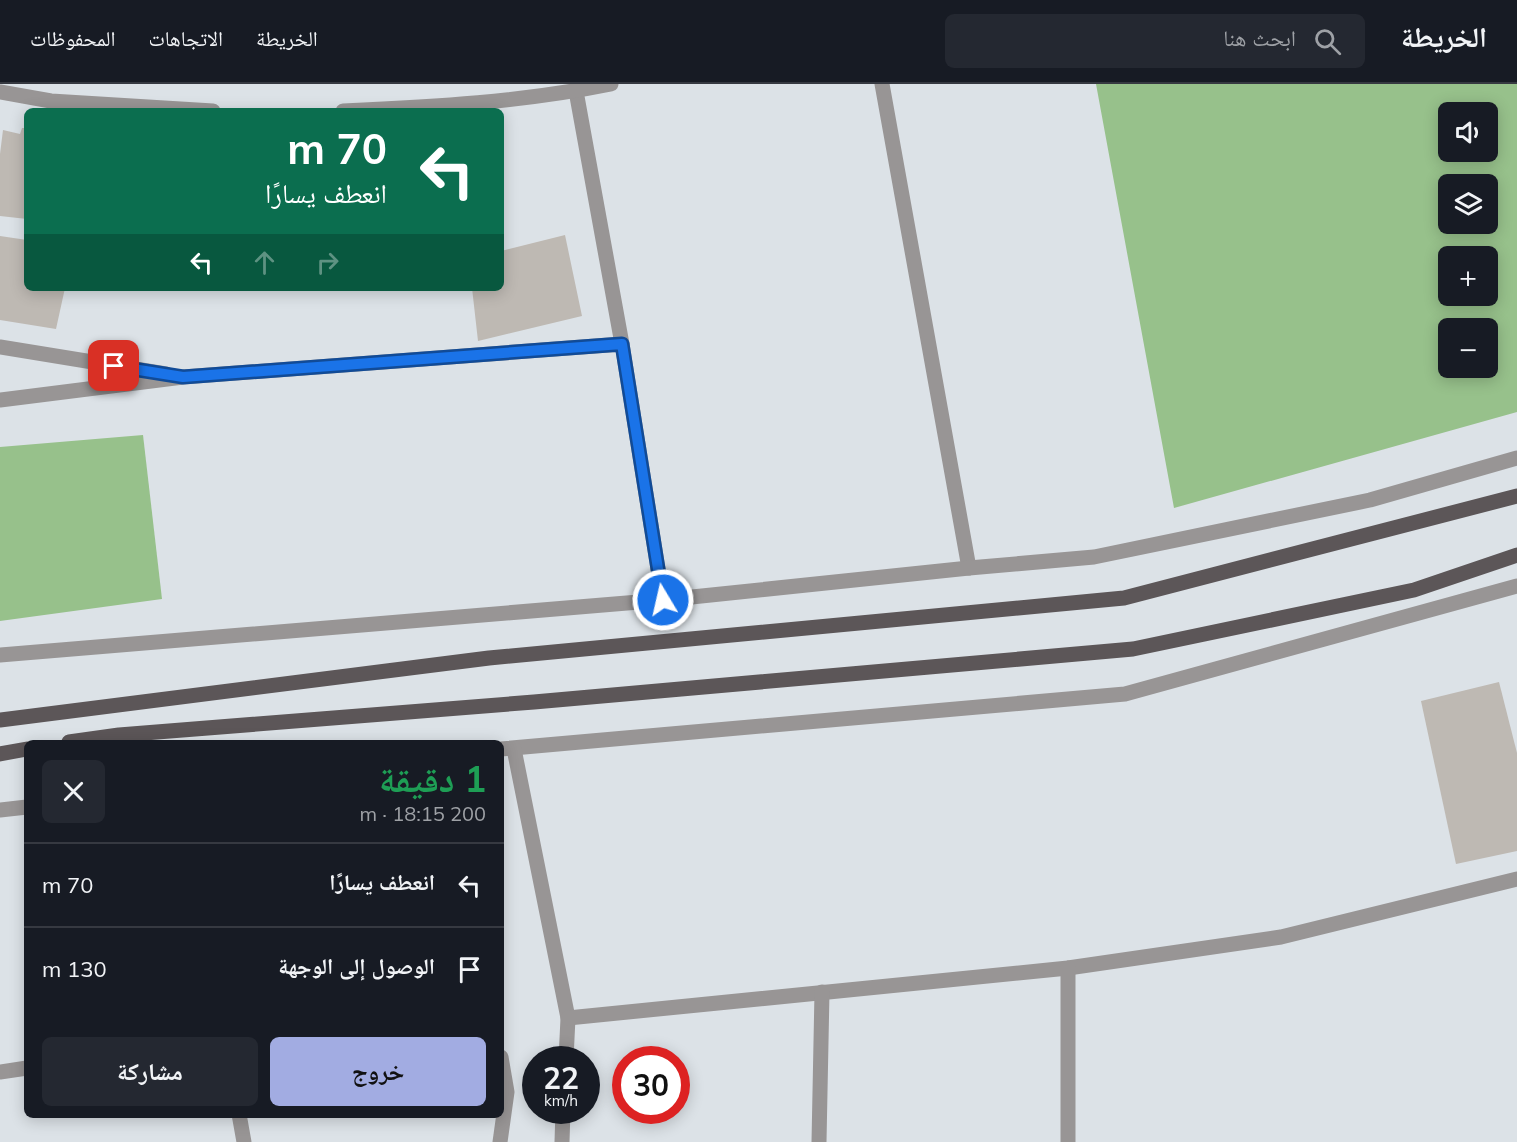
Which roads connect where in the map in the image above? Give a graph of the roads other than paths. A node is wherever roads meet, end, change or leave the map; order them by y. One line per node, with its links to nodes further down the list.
1 (611, 84): 3 (street)
2 (882, 84): 14 (street)
3 (576, 91): 6 (street); 7 (street)
4 (0, 92): 5 (street)
5 (164, 108)
6 (417, 108)
7 (622, 344): 9 (street); 16 (street)
8 (0, 347): 9 (street)
9 (183, 377): 10 (street)
10 (0, 400)
11 (1517, 458): 14 (street)
12 (1517, 496): 18 (main road)
13 (1517, 555): 19 (main road)
14 (969, 568): 16 (street)
15 (1517, 586): 20 (street)
16 (663, 600): 17 (street)
17 (0, 655)
18 (0, 720)
19 (83, 740)
20 (508, 749): 28 (street)
21 (24, 750): 22 (main road)
22 (0, 754)
23 (24, 807): 24 (street)
24 (0, 810)
25 (1517, 879): 26 (street)
26 (1068, 968): 27 (street); 41 (street)
27 (822, 992): 28 (street); 40 (street)
28 (568, 1018): 29 (street)
29 (567, 1046)
30 (24, 1068): 31 (street)
31 (0, 1072)
32 (504, 1074): 33 (street)
33 (504, 1113)
34 (239, 1118): 37 (street)
35 (503, 1118): 38 (street)
36 (563, 1124): 39 (street)
37 (244, 1142)
38 (500, 1142)
39 (562, 1142)
40 (819, 1142)
41 (1068, 1142)

